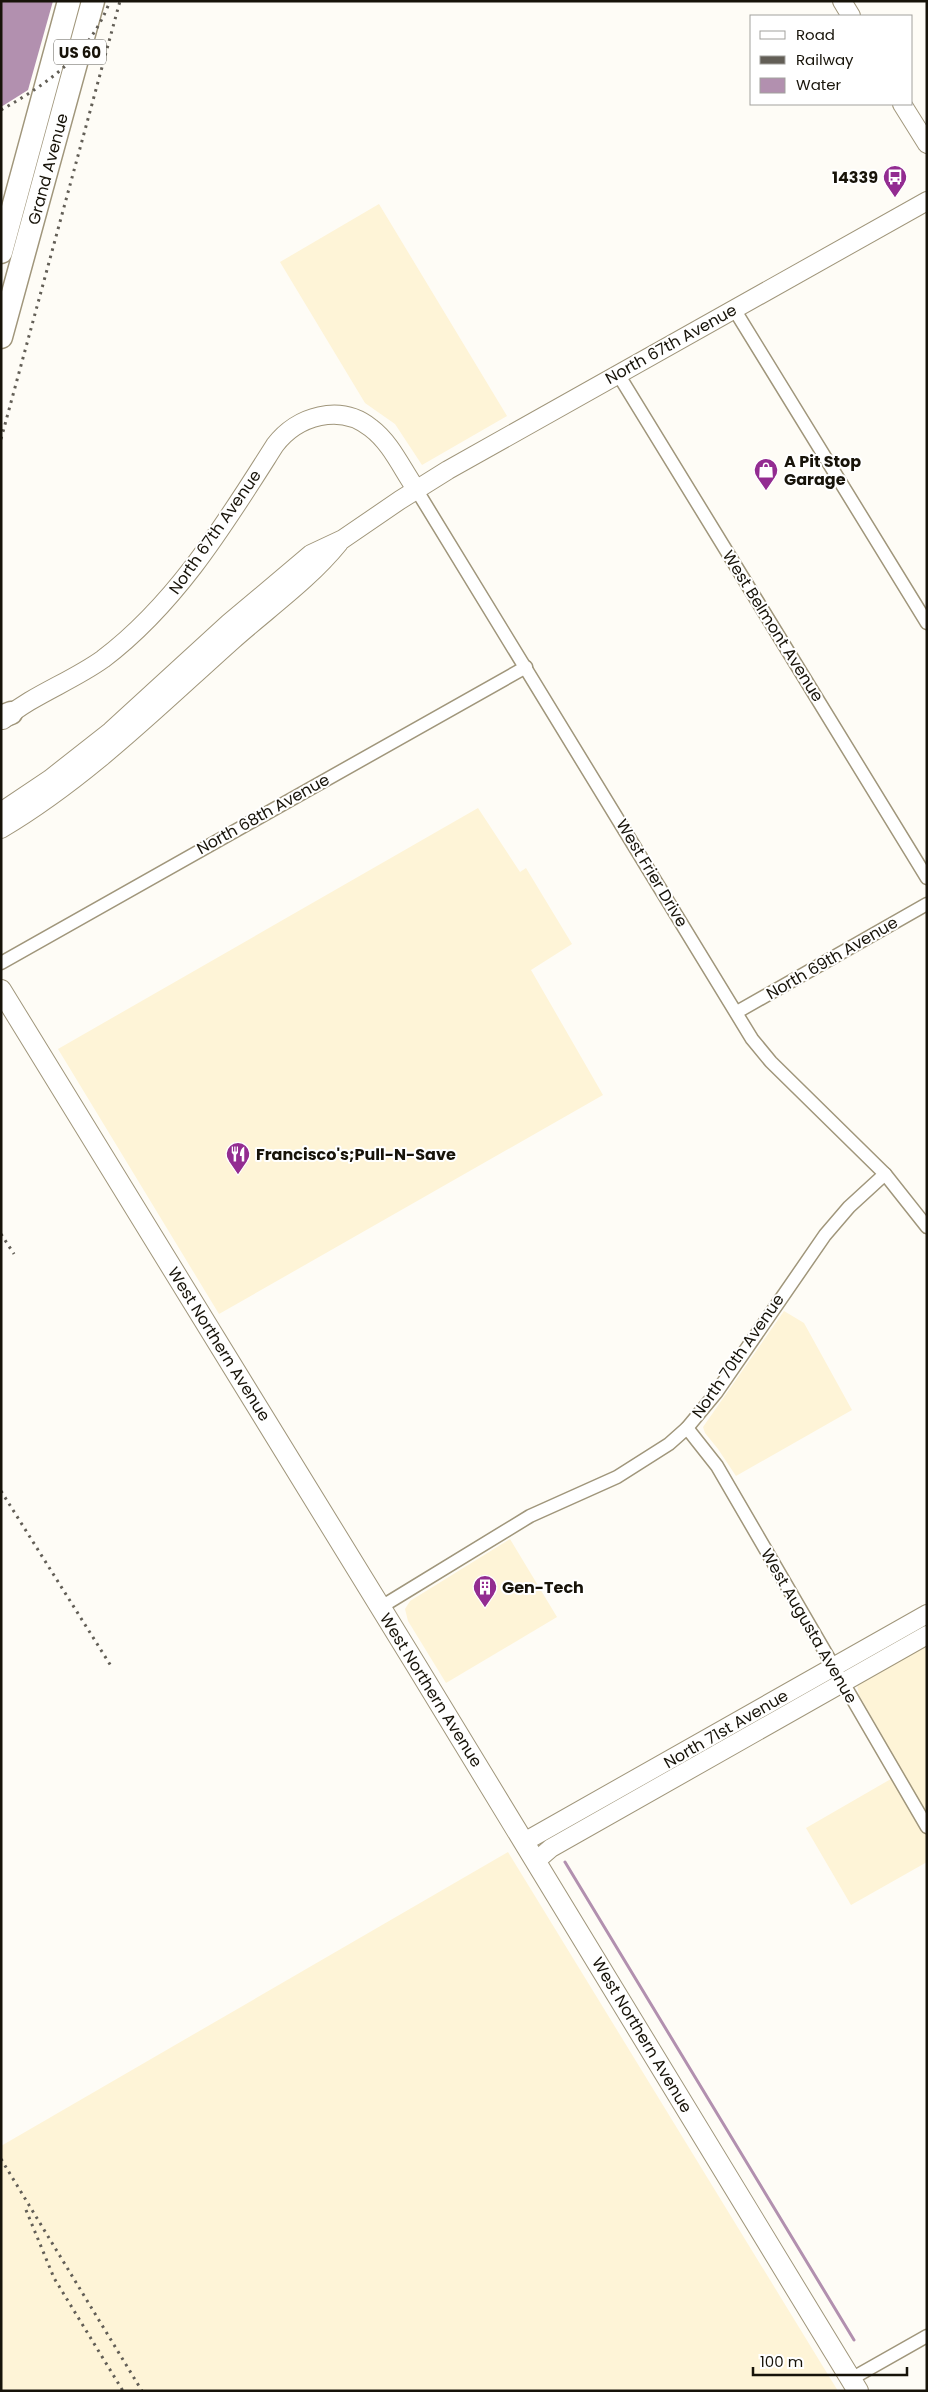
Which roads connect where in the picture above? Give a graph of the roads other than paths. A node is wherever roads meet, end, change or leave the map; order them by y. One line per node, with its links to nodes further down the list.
1 (69, 1): 5 (highway, Grand Avenue / US 60)
2 (93, 1): 6 (highway, Grand Avenue / US 60)
3 (842, 1): 4 (main road)
4 (850, 15)
5 (58, 43): 6 (highway); 7 (highway, Grand Avenue / US 60)
6 (80, 49): 8 (highway, Grand Avenue / US 60)
7 (44, 95): 8 (highway); 12 (highway, Grand Avenue / US 60)
8 (66, 102): 14 (highway, Grand Avenue / US 60)
9 (903, 105): 10 (main road)
10 (927, 144)
11 (927, 201): 13 (main road, North 67th Avenue)
12 (1, 252)
13 (734, 308): 15 (main road, North 67th Avenue); 17 (street)
14 (1, 337)
15 (618, 374): 16 (main road, North 67th Avenue); 23 (street, West Belmont Avenue)
16 (416, 489): 18 (street, West Frier Drive); 19 (main road, North 67th Avenue); 20 (main road, North 67th Avenue)
17 (927, 623)
18 (526, 667): 25 (street, North 68th Avenue); 27 (street, West Frier Drive)
19 (4, 717)
20 (24, 806): 21 (main road, North 67th Avenue); 22 (main road, North 67th Avenue)
21 (1, 812)
22 (1, 829)
23 (927, 878)
24 (927, 904): 27 (street, North 69th Avenue)
25 (1, 963)
26 (1, 990): 31 (main road, West Northern Avenue)
27 (737, 1012): 28 (street, West Frier Drive)
28 (885, 1174): 29 (street, West Frier Drive); 30 (street, North 70th Avenue)
29 (927, 1227)
30 (687, 1428): 31 (street, North 70th Avenue); 34 (street, West Augusta Avenue)
31 (380, 1607): 37 (main road, West Northern Avenue)
32 (927, 1614): 34 (main road, North 71st Avenue)
33 (927, 1634): 35 (main road, North 71st Avenue)
34 (832, 1668): 35 (street, West Augusta Avenue); 37 (main road, North 71st Avenue)
35 (841, 1683): 36 (street, West Augusta Avenue); 38 (main road, North 71st Avenue)
36 (927, 1827)
37 (524, 1842): 38 (main road, West Northern Avenue)
38 (536, 1861): 40 (main road, West Northern Avenue)
39 (927, 2336): 40 (street)
40 (855, 2385)

